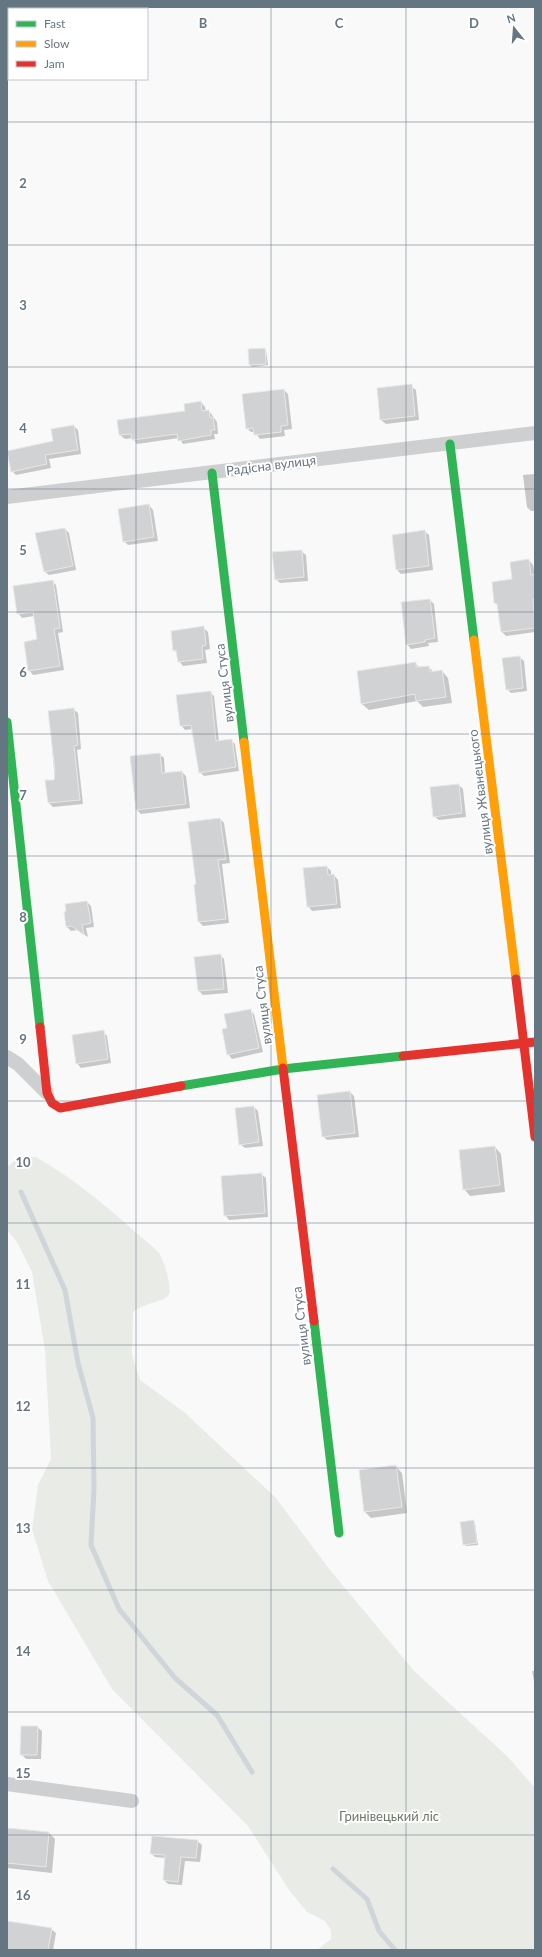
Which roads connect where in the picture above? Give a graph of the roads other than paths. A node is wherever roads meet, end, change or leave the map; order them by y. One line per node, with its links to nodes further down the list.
1 (535, 433): 2 (street, Радісна вулиця)
2 (450, 444): 3 (street, Радісна вулиця); 7 (street, вулиця Жванецького)
3 (212, 472): 4 (street, Радісна вулиця); 9 (street, вулиця Стуса)
4 (7, 497)
5 (7, 722): 10 (street)
6 (535, 1042): 7 (street)
7 (524, 1044): 9 (street); 11 (street, вулиця Жванецького)
8 (7, 1057): 10 (street)
9 (283, 1069): 10 (street); 12 (street, вулиця Стуса)
10 (50, 1098)
11 (535, 1137)
12 (339, 1534)
13 (7, 1784): 14 (street)
14 (132, 1801)

